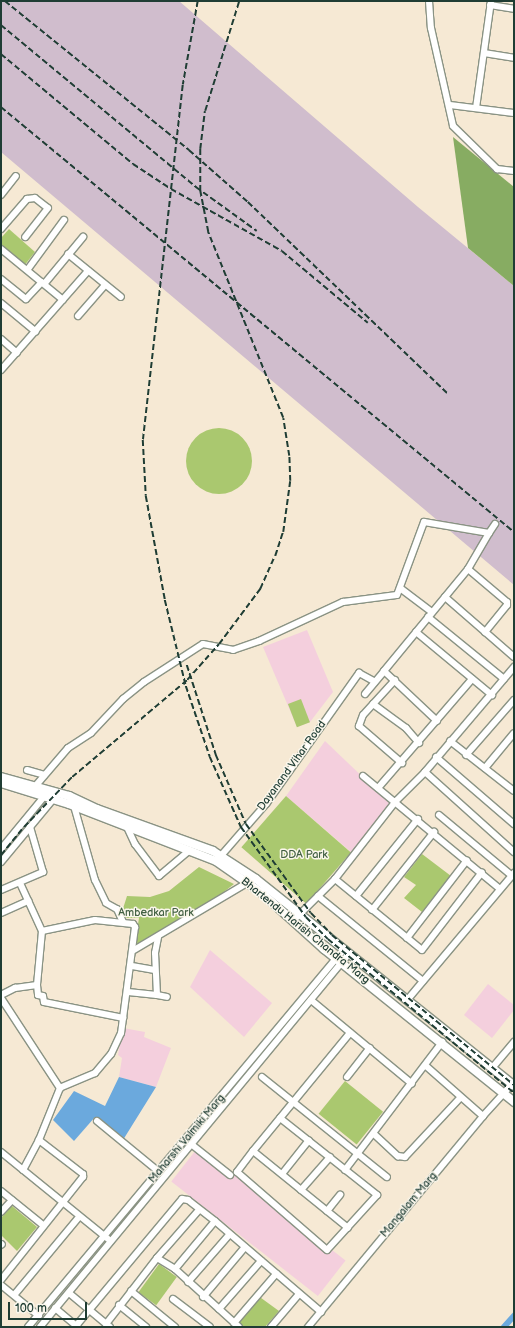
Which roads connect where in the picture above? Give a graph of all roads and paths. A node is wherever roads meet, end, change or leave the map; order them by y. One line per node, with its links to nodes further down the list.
1 (429, 1): 6 (street)
2 (491, 3): 3 (street); 4 (street)
3 (514, 9)
4 (484, 53): 5 (street); 7 (street)
5 (514, 58)
6 (450, 105): 7 (street); 9 (street)
7 (476, 108): 8 (street)
8 (514, 113)
9 (514, 171)
10 (16, 176): 11 (street)
11 (1, 195)
12 (64, 220): 18 (street)
13 (1, 229): 14 (street)
14 (25, 237)
15 (83, 237): 17 (street)
16 (1, 249): 18 (street)
17 (68, 254): 19 (street); 21 (street)
18 (28, 269): 21 (street)
19 (88, 271): 22 (street); 24 (street)
20 (1, 279): 21 (street)
21 (43, 282): 24 (street)
22 (105, 285): 23 (street); 26 (street)
23 (121, 297)
24 (63, 300): 27 (street)
25 (1, 303): 27 (street)
26 (78, 316)
27 (36, 332): 29 (street)
28 (1, 339): 29 (street)
29 (17, 353): 30 (street)
30 (1, 370)
31 (495, 524): 32 (street)
32 (489, 533): 33 (street); 34 (street)
33 (468, 569): 35 (street); 38 (street)
34 (400, 588): 36 (street); 60 (street)
35 (445, 597): 36 (street); 38 (street)
36 (430, 615): 37 (street); 43 (street)
37 (416, 632): 41 (street); 42 (street)
38 (485, 632): 39 (street)
39 (514, 657)
40 (514, 667): 43 (street)
41 (384, 671): 44 (street); 45 (street)
42 (472, 679): 47 (street); 50 (street)
43 (504, 679): 47 (street)
44 (395, 680): 49 (street); 50 (street)
45 (375, 682): 46 (street); 80 (street, Dayanand Vihar Road)
46 (365, 694)
47 (492, 694): 52 (street)
48 (514, 700): 54 (street)
49 (373, 704): 53 (street); 56 (street)
50 (437, 721): 53 (street)
51 (514, 733): 57 (street)
52 (450, 741): 54 (street); 55 (street)
53 (419, 743): 56 (street)
54 (466, 755): 57 (street)
55 (436, 757): 59 (street); 73 (street)
56 (402, 763): 64 (street)
57 (485, 768): 66 (street)
58 (27, 770): 60 (street)
59 (425, 772): 69 (street); 79 (street)
60 (44, 775): 65 (street)
61 (363, 776): 64 (street)
62 (1, 777): 65 (main road, Bhartendu Harish Chandra Marg)
63 (1, 783): 65 (main road, Bhartendu Harish Chandra Marg)
64 (378, 788): 69 (street)
65 (32, 790): 67 (main road, Bhartendu Harish Chandra Marg)
66 (514, 791)
67 (46, 794): 68 (main road, Bhartendu Harish Chandra Marg); 77 (street)
68 (56, 796): 70 (main road, Bhartendu Harish Chandra Marg); 74 (street); 80 (main road, Bhartendu Harish Chandra Marg)
69 (396, 801): 72 (street); 85 (street)
70 (74, 806): 75 (main road, Bhartendu Harish Chandra Marg); 97 (street)
71 (439, 815): 84 (street)
72 (418, 819): 76 (street); 91 (street)
73 (514, 824)
74 (30, 827): 82 (street); 86 (street)
75 (128, 827): 78 (main road, Bhartendu Harish Chandra Marg); 78 (street)
76 (434, 832): 81 (street); 93 (street)
77 (1, 849)
78 (190, 850): 80 (main road, Bhartendu Harish Chandra Marg)
79 (514, 852)
80 (218, 858): 87 (main road, Bhartendu Harish Chandra Marg); 95 (main road, Bhartendu Harish Chandra Marg)
81 (468, 860): 83 (street); 100 (street)
82 (1, 862)
83 (482, 872): 88 (street); 100 (street)
84 (513, 874): 88 (street)
85 (335, 880): 90 (street); 91 (street)
86 (20, 883): 89 (street); 92 (street)
87 (247, 883): 96 (main road, Bhartendu Harish Chandra Marg); 99 (street)
88 (499, 888): 106 (street)
89 (1, 890)
90 (318, 896): 95 (street); 106 (street)
91 (356, 896): 93 (street)
92 (28, 902): 94 (street); 98 (street)
93 (372, 910): 100 (street)
94 (1, 913)
95 (299, 913): 96 (street); 102 (main road, Bhartendu Harish Chandra Marg)
96 (293, 921): 103 (main road, Bhartendu Harish Chandra Marg)
97 (123, 922): 98 (street); 101 (street)
98 (42, 931): 107 (street)
99 (158, 937): 101 (street); 105 (street)
100 (406, 938)
101 (134, 950): 104 (street)
102 (346, 951): 103 (street, Maharshi Valmiki Marg); 112 (main road, Bhartendu Harish Chandra Marg)
103 (338, 960): 113 (street, Maharshi Valmiki Marg); 116 (main road, Bhartendu Harish Chandra Marg); 143 (street, Maharshi Valmiki Marg)
104 (132, 966): 105 (street); 108 (street)
105 (155, 970): 109 (street)
106 (423, 981): 112 (street)
107 (37, 986): 110 (street); 114 (street)
108 (128, 992): 109 (street); 114 (street)
109 (157, 994): 111 (street)
110 (1, 997): 125 (street)
111 (168, 997)
112 (408, 999): 120 (main road, Bhartendu Harish Chandra Marg)
113 (311, 1000): 115 (street); 136 (street, Maharshi Valmiki Marg)
114 (123, 1018): 125 (street)
115 (350, 1033): 118 (street); 129 (street)
116 (442, 1042): 119 (street); 126 (main road, Bhartendu Harish Chandra Marg)
117 (514, 1042): 120 (street)
118 (370, 1048): 122 (street); 123 (street)
119 (426, 1066): 123 (street); 127 (street)
120 (493, 1068): 124 (main road, Bhartendu Harish Chandra Marg)
121 (262, 1077): 129 (street)
122 (346, 1077)
123 (412, 1084): 133 (street)
124 (513, 1085): 126 (street, Mangalam Marg)
125 (60, 1088): 134 (street)
126 (504, 1094): 128 (main road, Bhartendu Harish Chandra Marg); 130 (street, Mangalam Marg)
127 (460, 1098): 130 (street); 133 (street)
128 (514, 1102)
129 (293, 1103): 131 (street); 139 (street)
130 (483, 1116): 180 (street, Mangalam Marg)
131 (280, 1118): 135 (street); 137 (street)
132 (97, 1121): 143 (street)
133 (374, 1134): 139 (street)
134 (39, 1140): 141 (street); 151 (street)
135 (309, 1140): 140 (street); 144 (street)
136 (191, 1144): 145 (street); 161 (street, Maharshi Valmiki Marg)
137 (253, 1151): 144 (street); 158 (street)
138 (1, 1152): 141 (street)
139 (358, 1153): 142 (street); 146 (street)
140 (330, 1157): 142 (street); 147 (street)
141 (23, 1170): 151 (street)
142 (345, 1170): 158 (street)
143 (159, 1172): 160 (street, Maharshi Valmiki Marg)
144 (282, 1174): 147 (street)
145 (230, 1175)
146 (387, 1177)
147 (301, 1190): 153 (street)
148 (1, 1192): 150 (street)
149 (340, 1195): 153 (street)
150 (12, 1200): 154 (street); 157 (street)
151 (63, 1203): 155 (street); 157 (street)
152 (199, 1210): 156 (street); 163 (street); 179 (street)
153 (327, 1211): 158 (street)
154 (1, 1212)
155 (79, 1217): 160 (street); 172 (street)
156 (215, 1221): 159 (street); 165 (street)
157 (44, 1226): 167 (street)
158 (348, 1228)
159 (229, 1235): 162 (street); 168 (street)
160 (105, 1237): 161 (street); 181 (street, Maharshi Valmiki Marg)
161 (111, 1242): 171 (street, Maharshi Valmiki Marg)
162 (245, 1247): 164 (street); 174 (street)
163 (157, 1258): 165 (street); 170 (street)
164 (262, 1261): 166 (street); 178 (street)
165 (175, 1269): 168 (street)
166 (276, 1274): 173 (street); 183 (street)
167 (1, 1280)
168 (188, 1282): 174 (street)
169 (1, 1285): 172 (street)
170 (131, 1291): 176 (street); 188 (street)
171 (69, 1293): 177 (street, Maharshi Valmiki Marg); 179 (street)
172 (15, 1294): 181 (street)
173 (299, 1294): 180 (street); 190 (street)
174 (203, 1297): 178 (street)
175 (173, 1299): 189 (street)
176 (119, 1305): 182 (street); 187 (street)
177 (56, 1308): 185 (street, Maharshi Valmiki Marg); 186 (street)
178 (219, 1309): 183 (street)
179 (90, 1311): 182 (street); 186 (street)
180 (321, 1312): 191 (street, Mangalam Marg)
181 (39, 1316): 184 (street, Maharshi Valmiki Marg)
182 (108, 1325)
183 (236, 1325)
184 (28, 1327)
185 (40, 1327)
186 (76, 1327)
187 (146, 1327)
188 (175, 1327)
189 (210, 1327)
190 (271, 1327)
191 (308, 1327)

